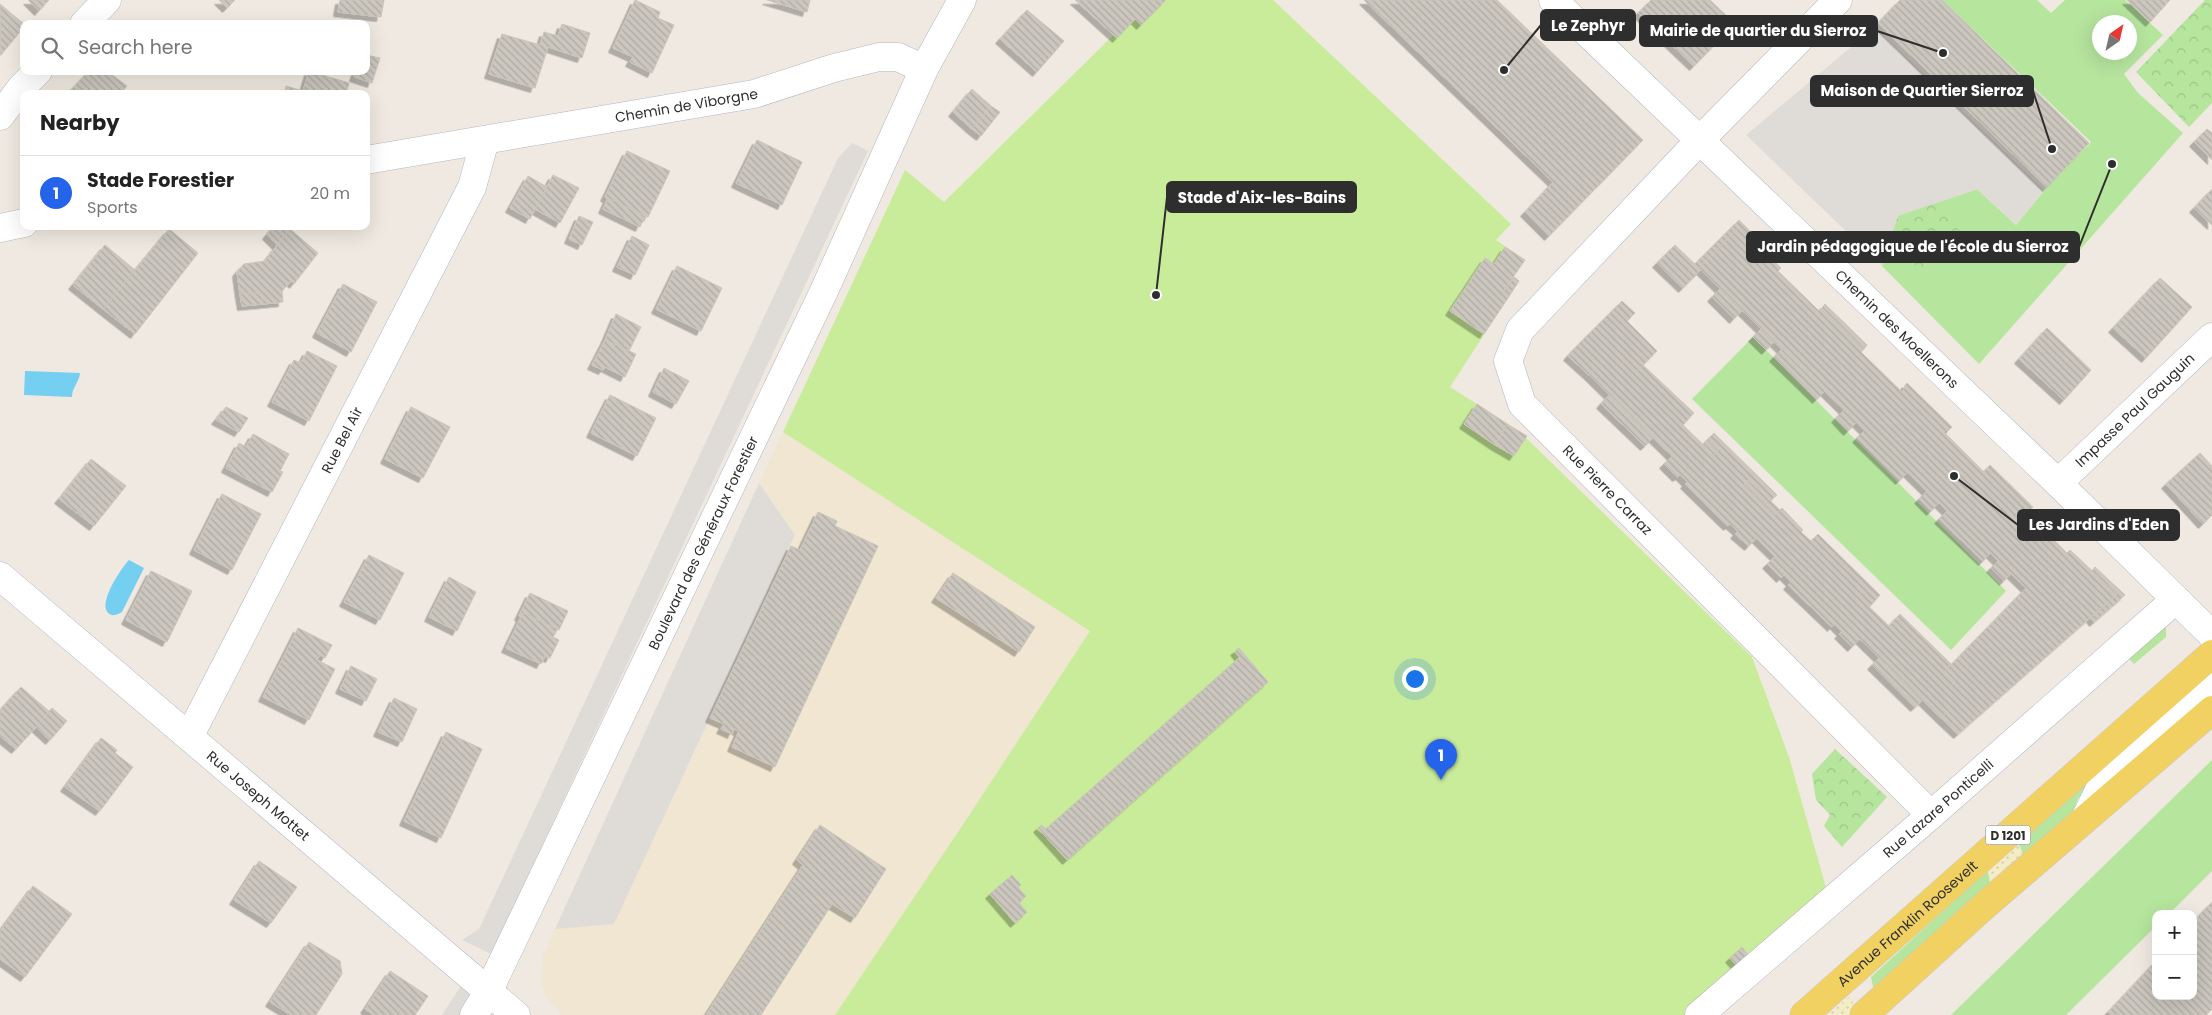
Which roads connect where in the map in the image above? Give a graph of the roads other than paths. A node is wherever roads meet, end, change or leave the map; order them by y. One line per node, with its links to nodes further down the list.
1 (106, 0): 5 (street)
2 (962, 0): 6 (street)
3 (1553, 0): 10 (street, Chemin des Moellerons)
4 (1838, 0): 10 (street, Rue Pierre Carraz)
5 (88, 20)
6 (924, 69): 9 (street, Chemin de Viborgne); 25 (street, Boulevard des Généraux Forestier)
7 (34, 75): 8 (street)
8 (0, 116)
9 (485, 140): 11 (street, Chemin de Viborgne); 22 (street, Rue Bel Air)
10 (1699, 141): 15 (street, Chemin des Moellerons); 23 (street, Rue Pierre Carraz)
11 (370, 159)
12 (20, 224): 13 (street)
13 (0, 228)
14 (2212, 337): 15 (street, Impasse Paul Gauguin)
15 (2058, 483): 17 (street, Chemin des Moellerons)
16 (0, 576): 22 (street, Rue Joseph Mottet)
17 (2176, 599): 18 (street, Chemin des Moellerons); 23 (street, Rue Lazare Ponticelli)
18 (2204, 627)
19 (2212, 654): 29 (main road, Avenue Franklin Roosevelt / D 1201)
20 (2212, 686): 24 (street)
21 (2212, 710): 24 (main road, D 1201)
22 (189, 737): 25 (street, Rue Joseph Mottet)
23 (1931, 815): 28 (street, Rue Lazare Ponticelli)
24 (2085, 819): 30 (main road, D 1201)
25 (488, 992): 26 (street, Boulevard des Généraux Forestier); 27 (street, Rue Joseph Mottet)
26 (474, 1015)
27 (516, 1015)
28 (1699, 1015)
29 (1804, 1015)
30 (1864, 1015)

